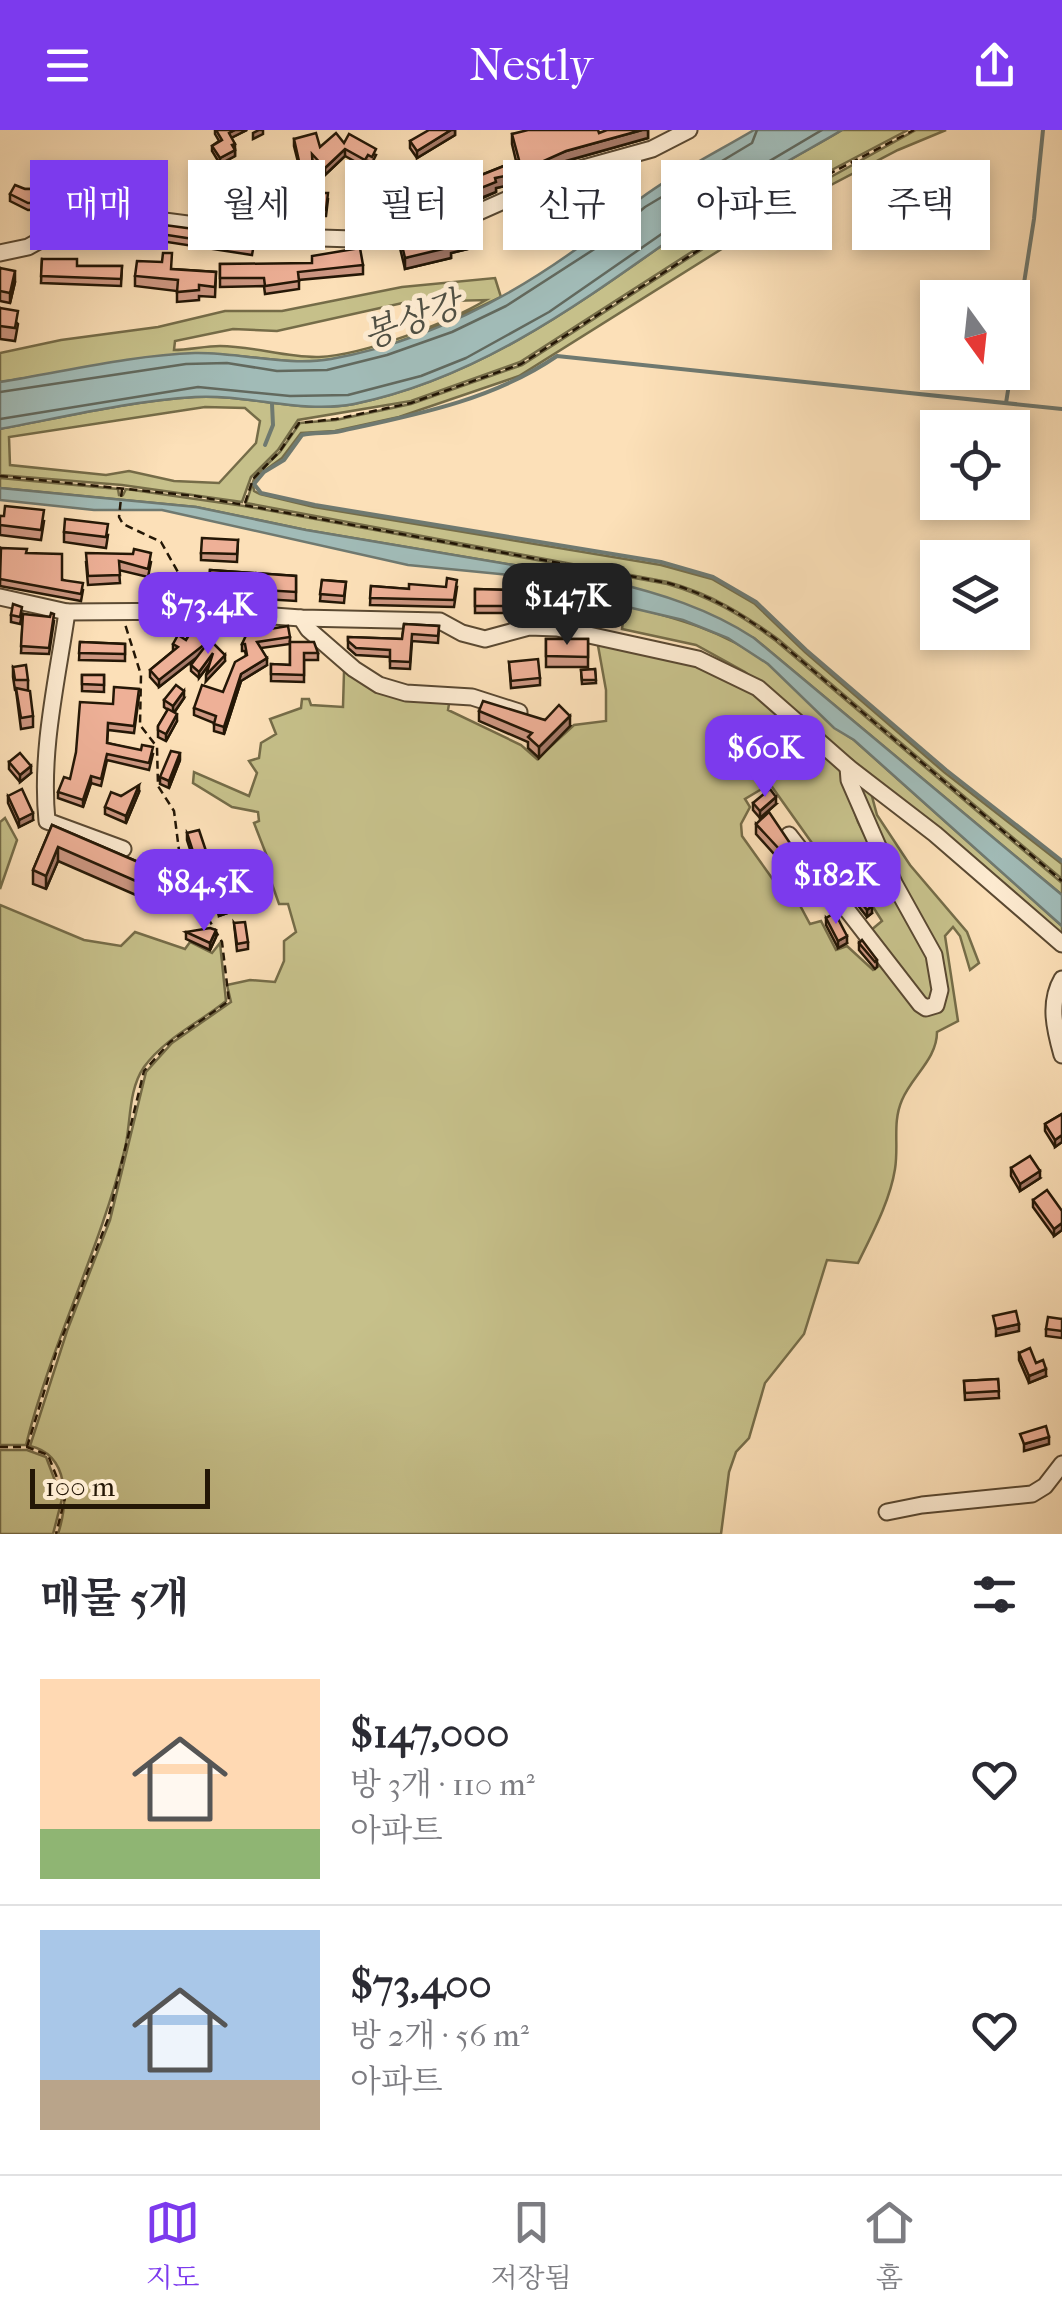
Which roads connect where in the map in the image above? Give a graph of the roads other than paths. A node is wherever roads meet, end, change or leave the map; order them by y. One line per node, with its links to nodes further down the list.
1 (689, 130): 2 (street)
2 (0, 253)
3 (0, 597): 4 (street)
4 (67, 612): 5 (street); 9 (street)
5 (301, 618): 6 (street); 7 (street)
6 (522, 714)
7 (848, 767): 8 (street); 10 (street)
8 (789, 835)
9 (123, 849)
10 (1062, 944)
11 (1062, 979): 12 (street)
12 (1062, 1056)
13 (1062, 1464): 14 (street)
14 (886, 1512)

